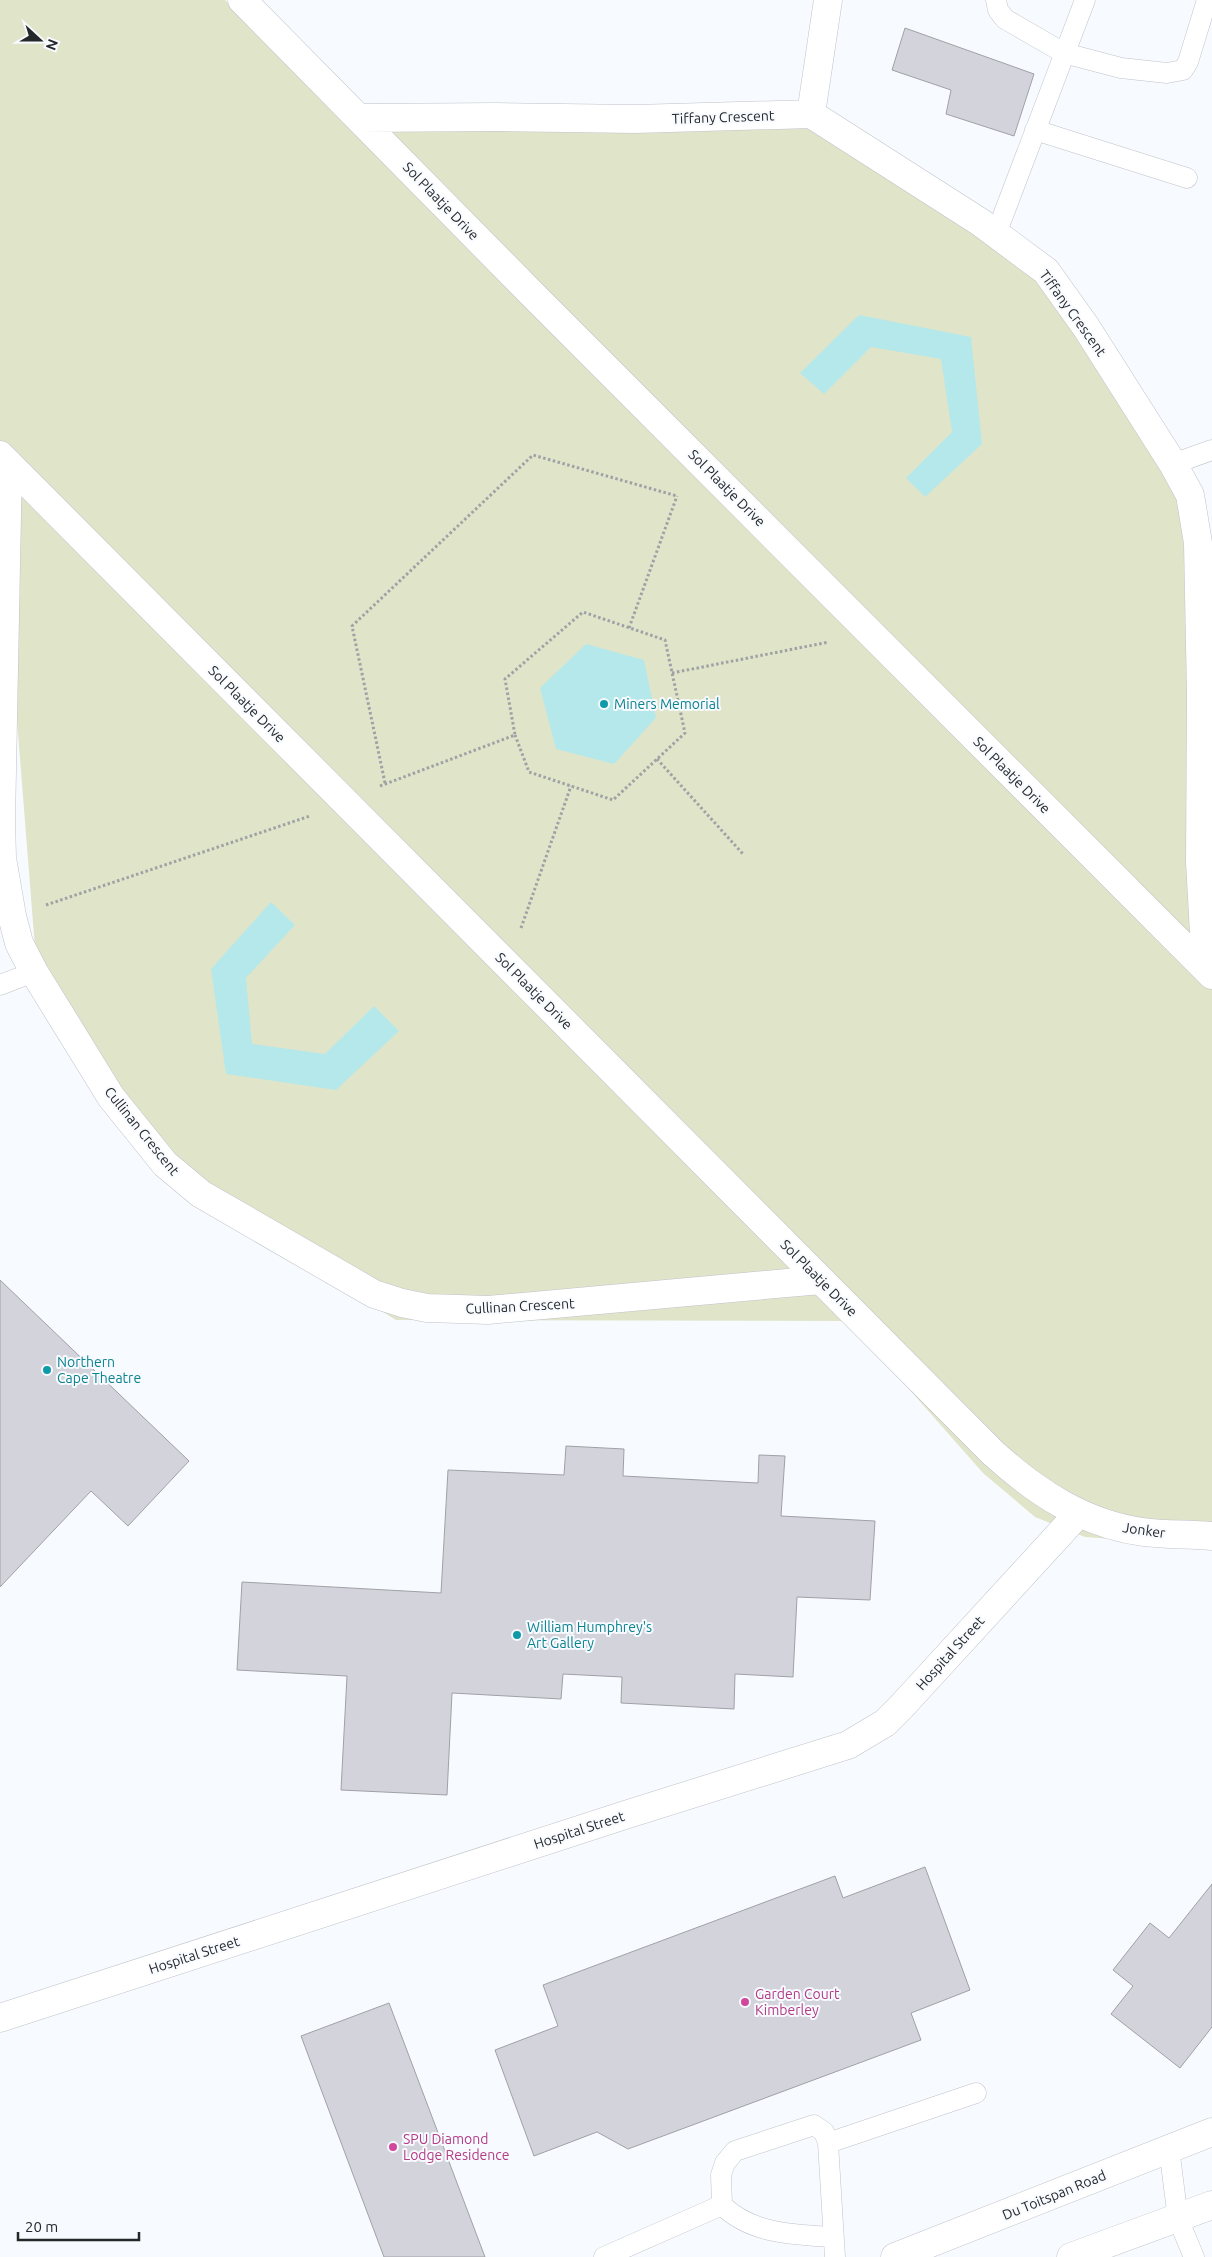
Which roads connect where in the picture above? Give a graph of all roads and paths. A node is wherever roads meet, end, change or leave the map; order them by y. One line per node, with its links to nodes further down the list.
1 (242, 0): 8 (street, Sol Plaatje Drive)
2 (828, 0): 7 (street)
3 (996, 0): 6 (lane)
4 (1085, 0): 6 (lane)
5 (1207, 0): 6 (lane)
6 (1064, 53): 9 (lane)
7 (811, 114): 8 (street, Tiffany Crescent); 11 (street, Tiffany Crescent)
8 (361, 118): 13 (street, Sol Plaatje Drive)
9 (1035, 130): 10 (lane); 11 (lane)
10 (1187, 178)
11 (996, 234): 15 (street, Tiffany Crescent)
12 (1212, 450): 15 (lane)
13 (691, 452): 16 (path); 18 (street, Sol Plaatje Drive)
14 (4, 459): 24 (street, Sol Plaatje Drive); 26 (street, Cullinan Crescent)
15 (1173, 464): 29 (street, Tiffany Crescent)
16 (677, 496): 17 (path); 22 (path)
17 (629, 628): 19 (path); 20 (path)
18 (871, 634): 19 (path); 29 (street, Sol Plaatje Drive)
19 (672, 673): 21 (path)
20 (515, 735): 22 (path); 23 (path)
21 (657, 759): 23 (path); 25 (path)
22 (385, 783): 24 (path)
23 (571, 786): 27 (path)
24 (346, 803): 26 (path); 27 (street, Sol Plaatje Drive)
25 (743, 854)
26 (12, 916): 28 (street, Cullinan Crescent)
27 (508, 964): 31 (street, Sol Plaatje Drive)
28 (34, 972): 30 (lane); 31 (street, Cullinan Crescent)
29 (1209, 972)
30 (0, 985)
31 (821, 1280): 32 (street, Sol Plaatje Drive)
32 (1078, 1514): 33 (street, Jonker); 34 (street, Hospital Street)
33 (1212, 1536)
34 (0, 2018)
35 (976, 2093): 37 (lane)
36 (1212, 2132): 38 (street, Du Toitspan Road)
37 (828, 2143): 39 (lane); 42 (lane)
38 (1169, 2148): 41 (lane); 44 (street, Du Toitspan Road)
39 (722, 2205): 42 (lane); 43 (lane)
40 (1212, 2205): 41 (street)
41 (1178, 2219): 45 (street); 46 (lane)
42 (834, 2247)
43 (604, 2257)
44 (895, 2257)
45 (1071, 2257)
46 (1194, 2257)

